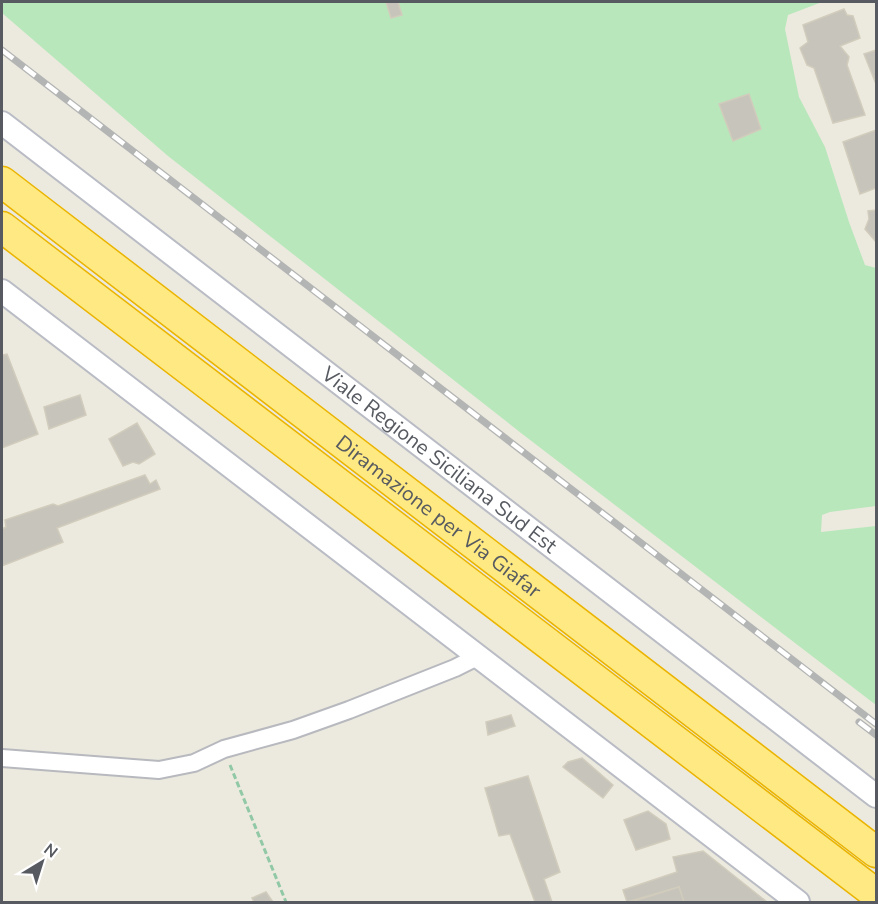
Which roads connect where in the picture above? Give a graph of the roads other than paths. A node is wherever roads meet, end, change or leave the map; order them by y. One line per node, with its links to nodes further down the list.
1 (2, 123): 7 (street, Viale Regione Siciliana Sud Est)
2 (2, 182): 8 (highway, Diramazione per Via Giafar)
3 (2, 227): 9 (highway, Diramazione per Via Giafar)
4 (2, 291): 5 (street)
5 (478, 656): 6 (street); 10 (street)
6 (2, 758)
7 (876, 796)
8 (876, 852)
9 (876, 894)
10 (798, 903)

